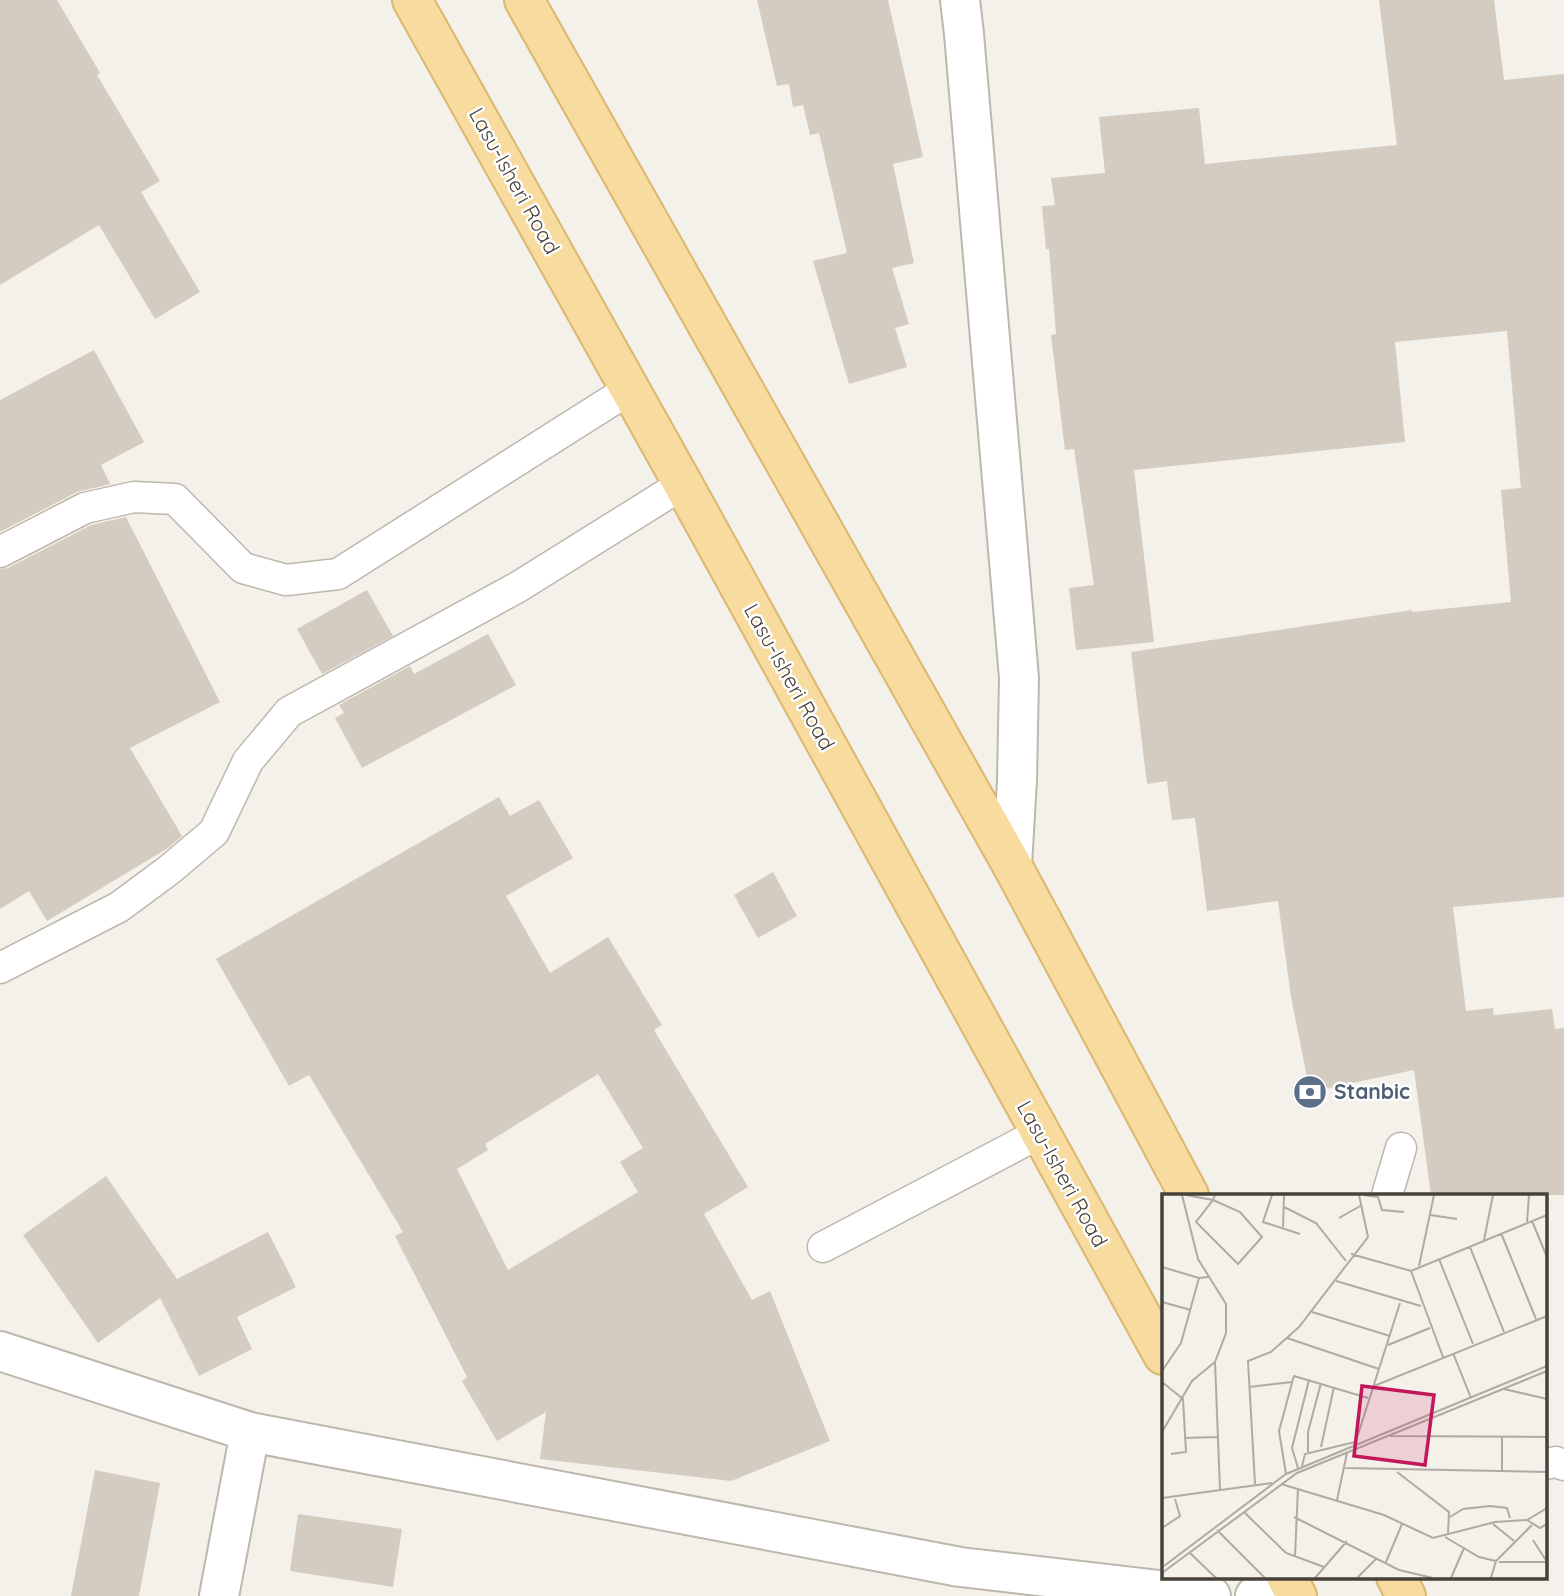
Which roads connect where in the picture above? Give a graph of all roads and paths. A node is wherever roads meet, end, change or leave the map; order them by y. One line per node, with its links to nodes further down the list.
1 (412, 0): 4 (main road, Lasu-Isheri Road)
2 (524, 0): 7 (main road)
3 (960, 0): 7 (street)
4 (630, 389): 5 (main road, Lasu-Isheri Road); 6 (lane)
5 (683, 484): 8 (lane); 9 (main road, Lasu-Isheri Road)
6 (0, 552)
7 (1012, 865): 11 (main road)
8 (0, 968)
9 (1040, 1133): 13 (lane); 15 (main road, Lasu-Isheri Road)
10 (1401, 1148): 12 (lane)
11 (1188, 1194)
12 (1387, 1194)
13 (823, 1247)
14 (0, 1350): 16 (street)
15 (1162, 1353)
16 (250, 1432): 21 (street); 22 (street)
17 (1546, 1464): 18 (lane)
18 (1564, 1465)
19 (1397, 1578): 24 (main road)
20 (1292, 1587): 23 (street)
21 (219, 1596)
22 (1211, 1596)
23 (1255, 1596)
24 (1406, 1596)

